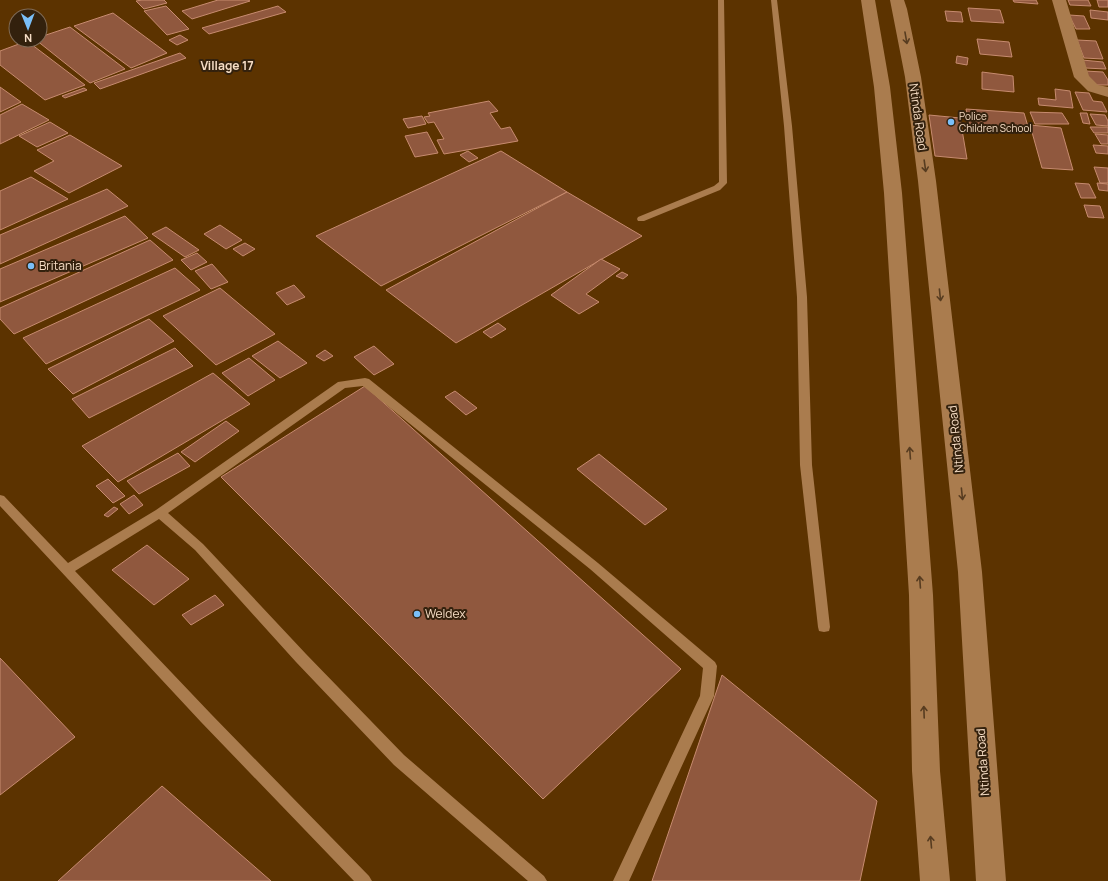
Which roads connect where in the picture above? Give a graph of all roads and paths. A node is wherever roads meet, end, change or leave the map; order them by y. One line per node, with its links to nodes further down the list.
1 (721, 0): 7 (lane)
2 (774, 0): 11 (lane)
3 (868, 0): 15 (main road, one-way to 3)
4 (897, 0): 16 (main road, Ntinda Road, one-way to 16)
5 (1059, 0): 6 (main road)
6 (1108, 92)
7 (641, 219)
8 (0, 498): 10 (lane)
9 (160, 513): 10 (lane); 13 (lane); 14 (lane)
10 (66, 570): 12 (lane)
11 (824, 627)
12 (364, 881)
13 (540, 881)
14 (621, 881)
15 (935, 881)
16 (991, 881)

